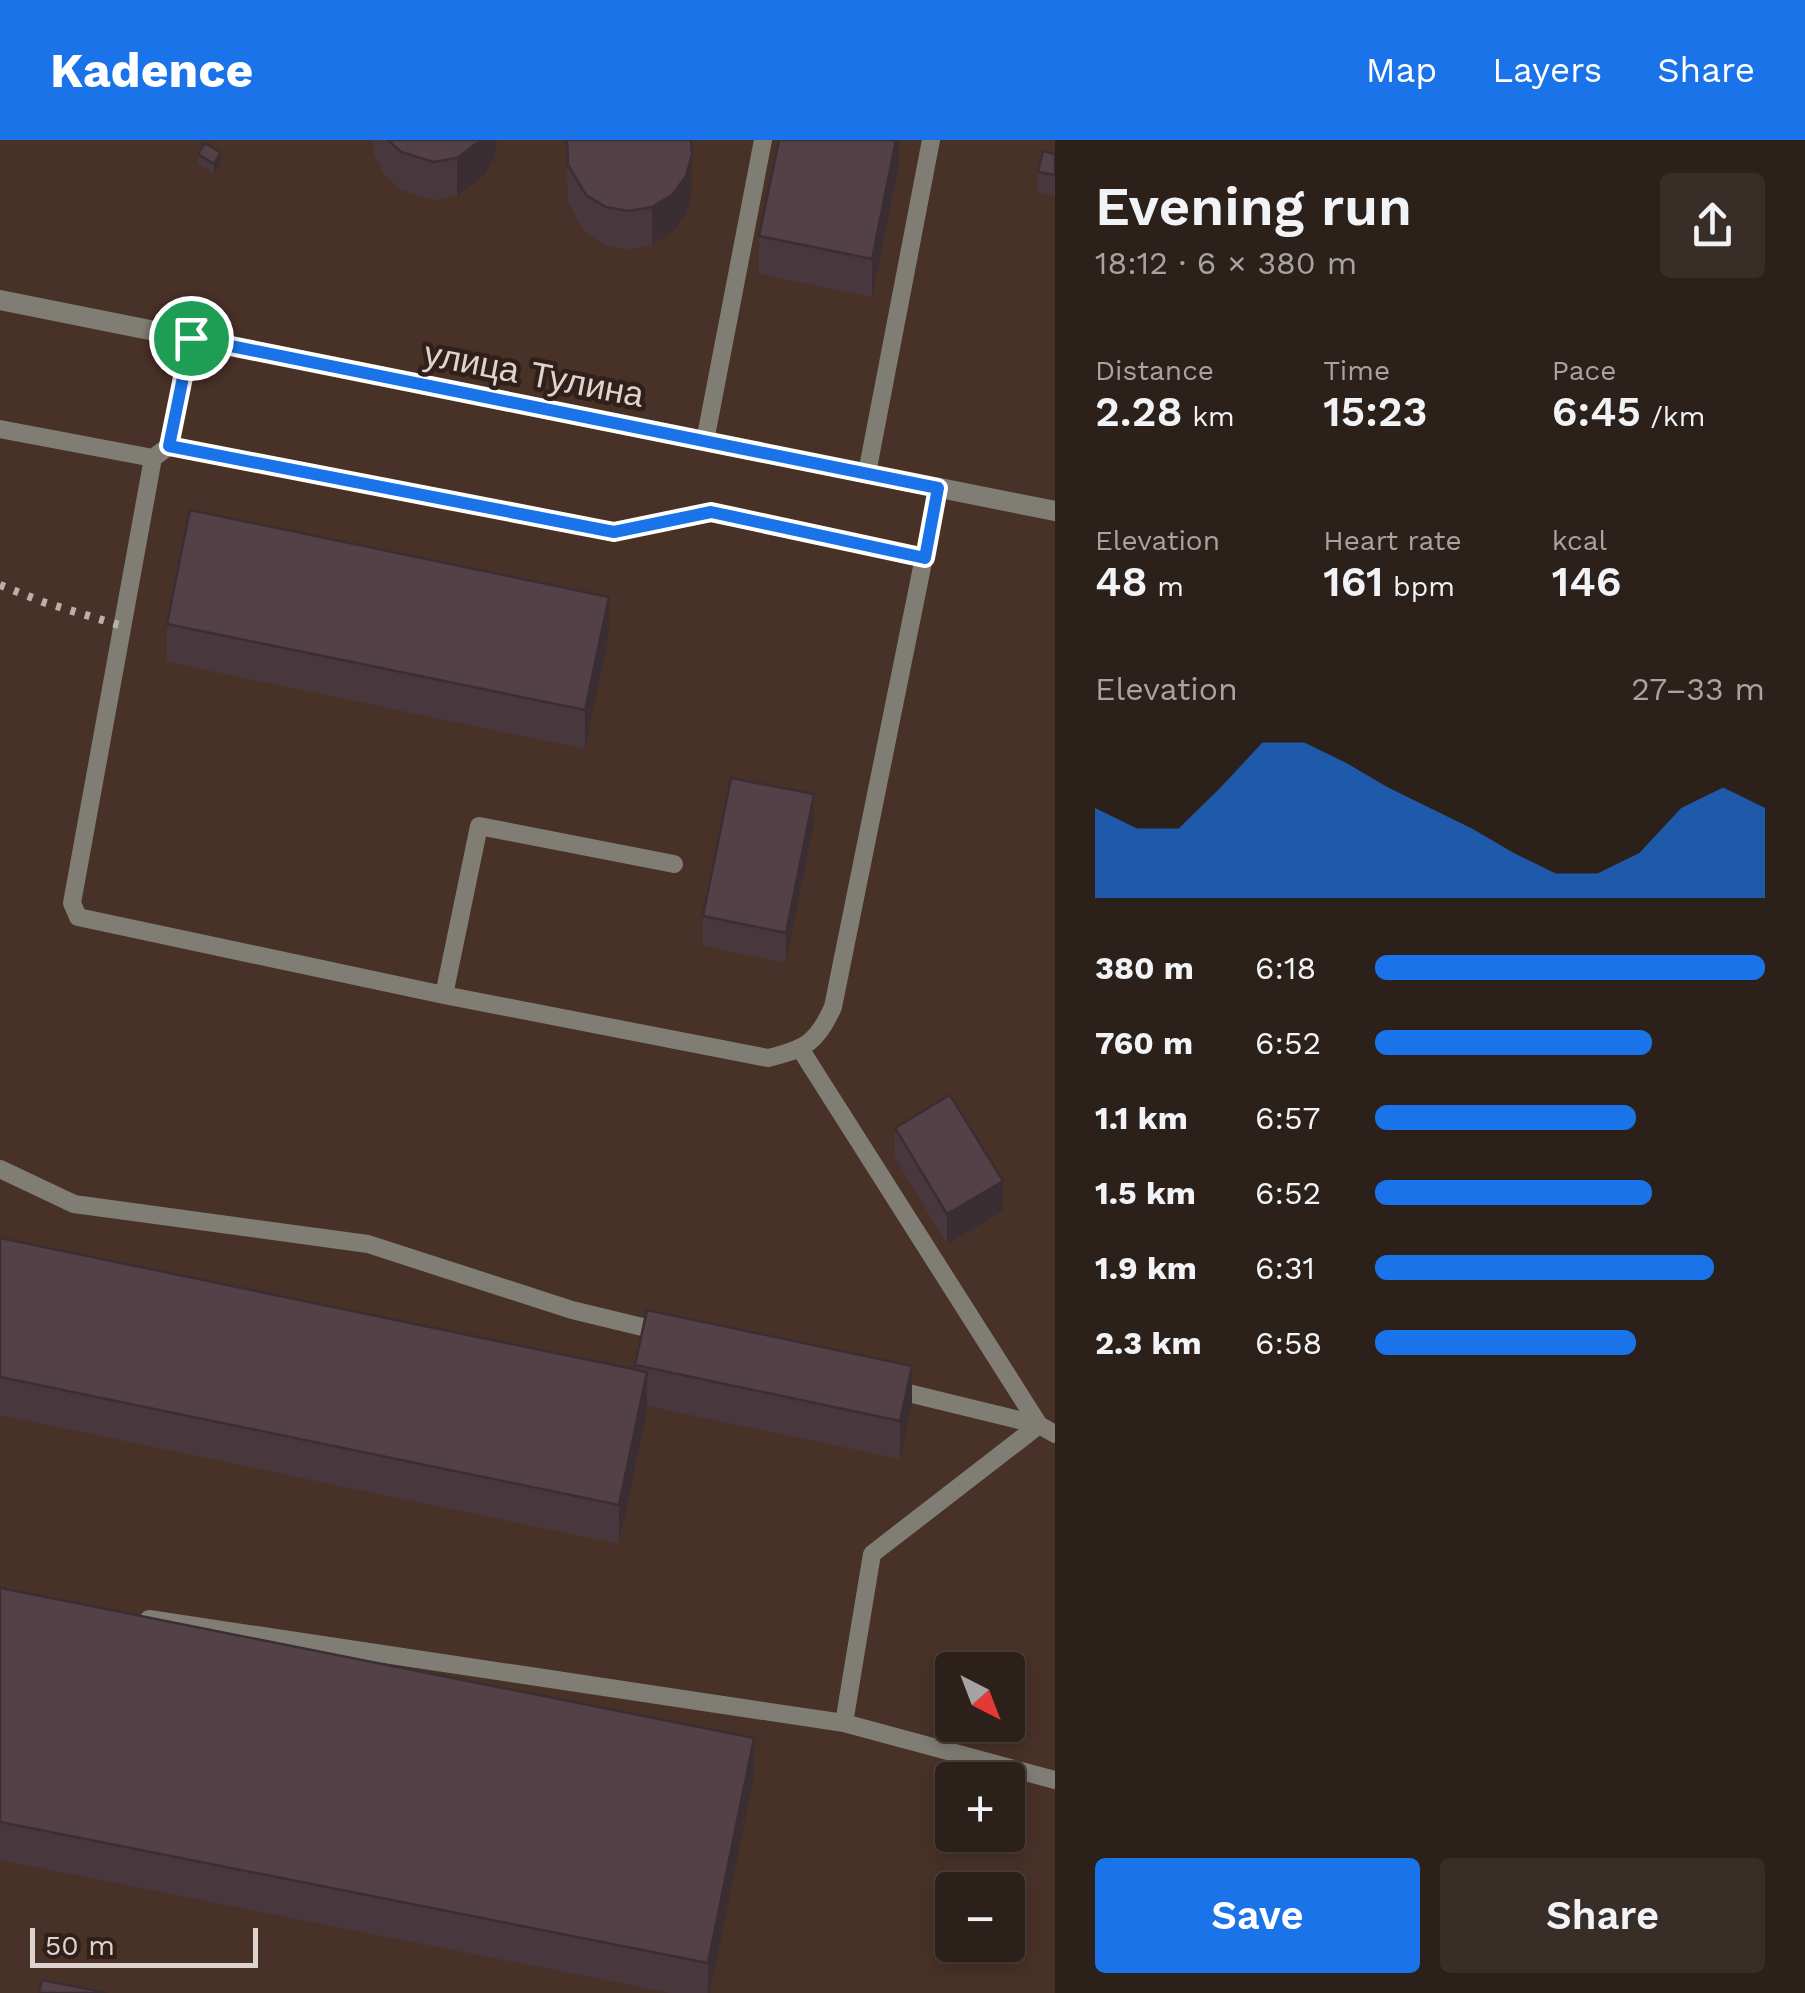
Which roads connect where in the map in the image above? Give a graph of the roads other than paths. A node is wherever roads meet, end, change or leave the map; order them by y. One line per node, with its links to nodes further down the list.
1 (763, 140): 6 (lane)
2 (931, 140): 9 (lane)
3 (0, 300): 4 (street, улица Тулина)
4 (191, 338): 6 (street, улица Тулина); 7 (lane)
5 (0, 429): 8 (lane)
6 (705, 441): 9 (street, улица Тулина)
7 (169, 446): 8 (lane); 12 (lane)
8 (153, 458): 14 (lane)
9 (867, 474): 10 (street, улица Тулина)
10 (938, 488): 11 (street, улица Тулина); 12 (lane)
11 (1055, 511)
12 (925, 558): 15 (lane)
13 (674, 864): 14 (lane)
14 (444, 995): 15 (lane)
15 (800, 1050): 19 (lane)
16 (0, 1169): 17 (lane)
17 (684, 1338)
18 (871, 1384): 19 (lane)
19 (1047, 1430): 21 (lane)
20 (138, 1617): 21 (lane)
21 (844, 1722): 22 (lane)
22 (1055, 1780)

